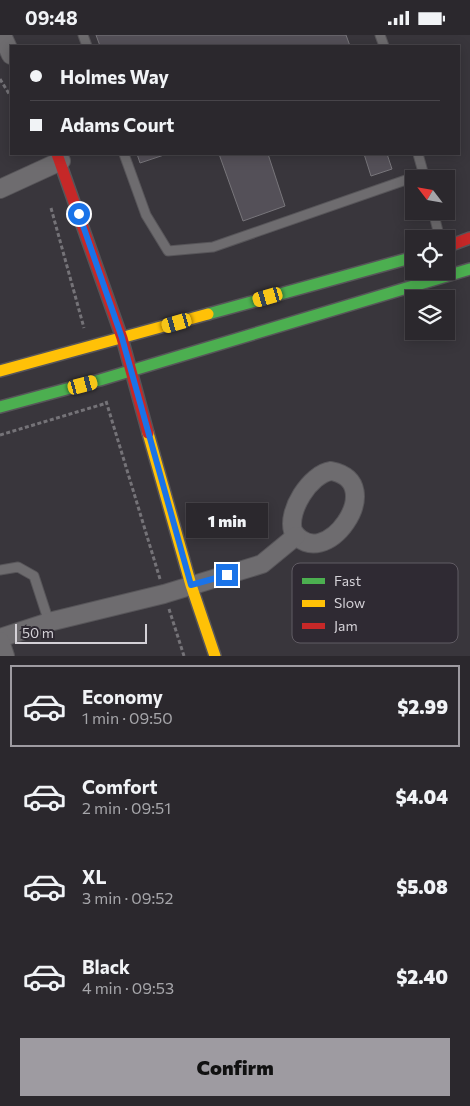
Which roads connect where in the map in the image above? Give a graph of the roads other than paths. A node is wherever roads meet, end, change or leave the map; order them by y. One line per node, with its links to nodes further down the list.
1 (2, 35): 2 (street)
2 (10, 53)
3 (124, 155): 7 (lane)
4 (418, 155): 6 (lane)
5 (59, 157): 8 (street); 13 (main road)
6 (422, 170)
7 (405, 183)
8 (0, 189)
9 (470, 239): 10 (main road)
10 (455, 244)
11 (405, 259): 13 (main road)
12 (470, 269): 14 (main road)
13 (122, 338): 14 (main road); 15 (main road)
14 (131, 369): 16 (main road); 19 (main road)
15 (0, 371)
16 (0, 407)
17 (296, 536): 19 (street)
18 (0, 570): 20 (lane)
19 (191, 585): 20 (street); 23 (main road)
20 (49, 622): 21 (street)
21 (0, 639): 22 (street)
22 (5, 656)
23 (215, 656)

